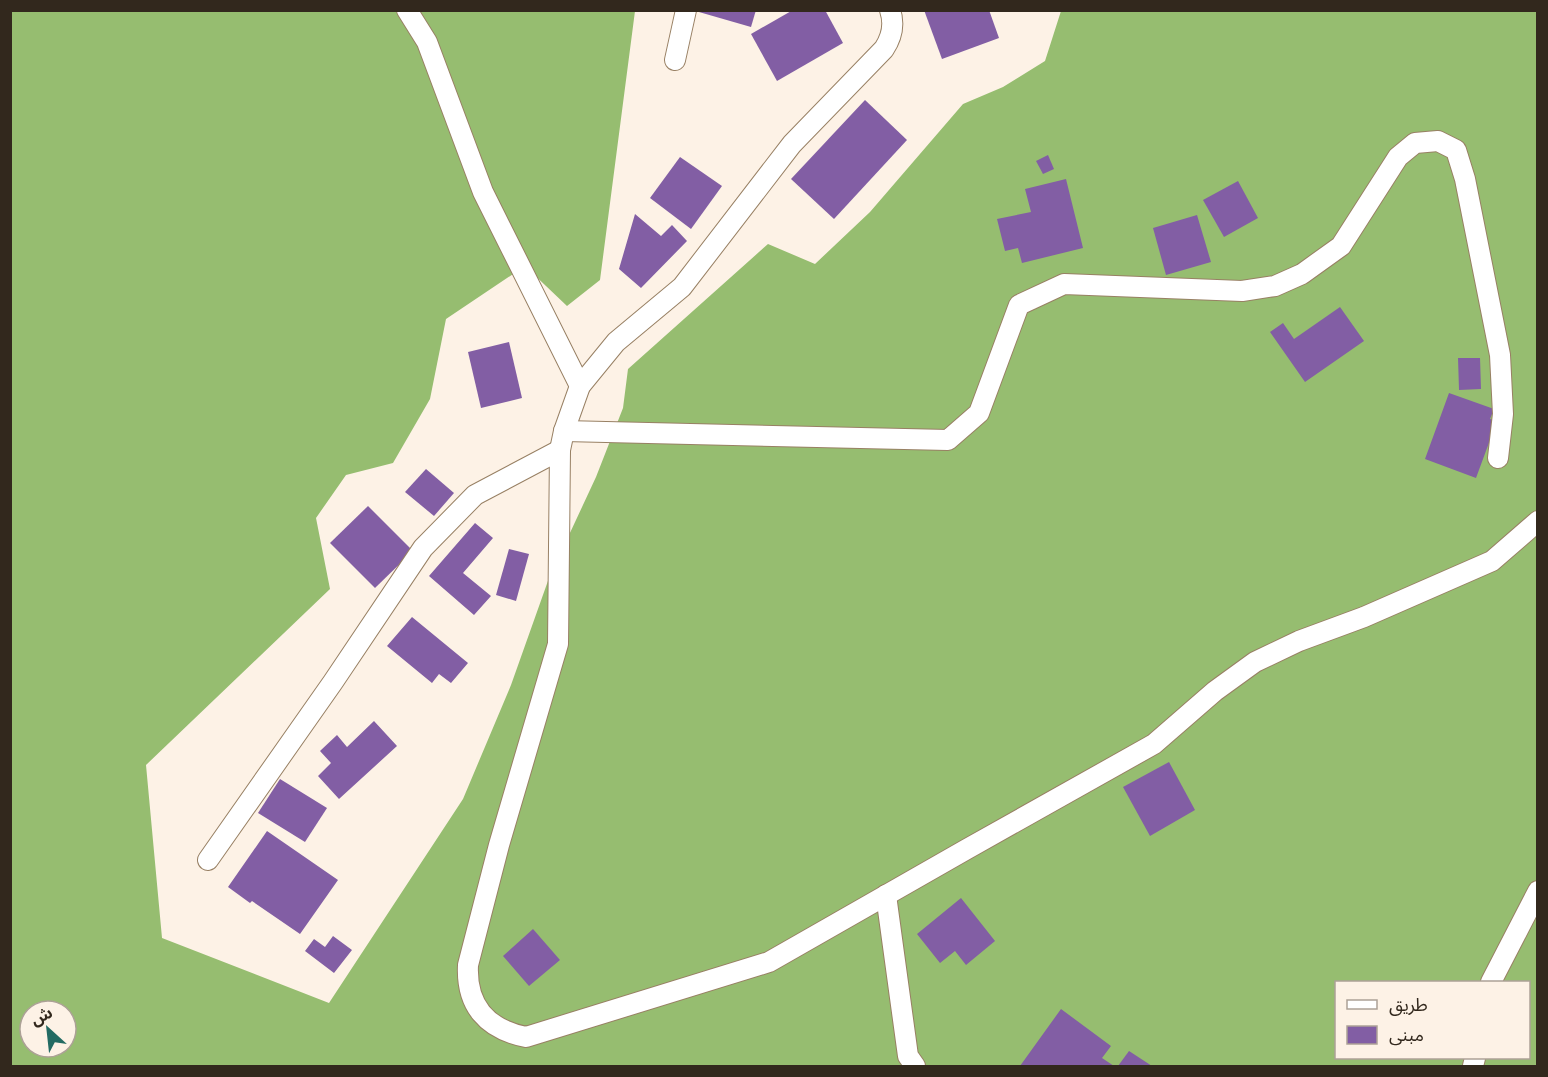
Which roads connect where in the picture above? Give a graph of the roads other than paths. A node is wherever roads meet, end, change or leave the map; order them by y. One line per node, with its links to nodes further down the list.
1 (406, 10): 5 (street)
2 (686, 10): 4 (street)
3 (890, 10): 5 (street)
4 (675, 60)
5 (580, 386): 6 (street)
6 (562, 441): 7 (street); 9 (street); 11 (street)
7 (1498, 458)
8 (1538, 521): 11 (street)
9 (208, 860)
10 (1538, 891): 12 (street)
11 (886, 895): 13 (street)
12 (1492, 981)
13 (915, 1066)

